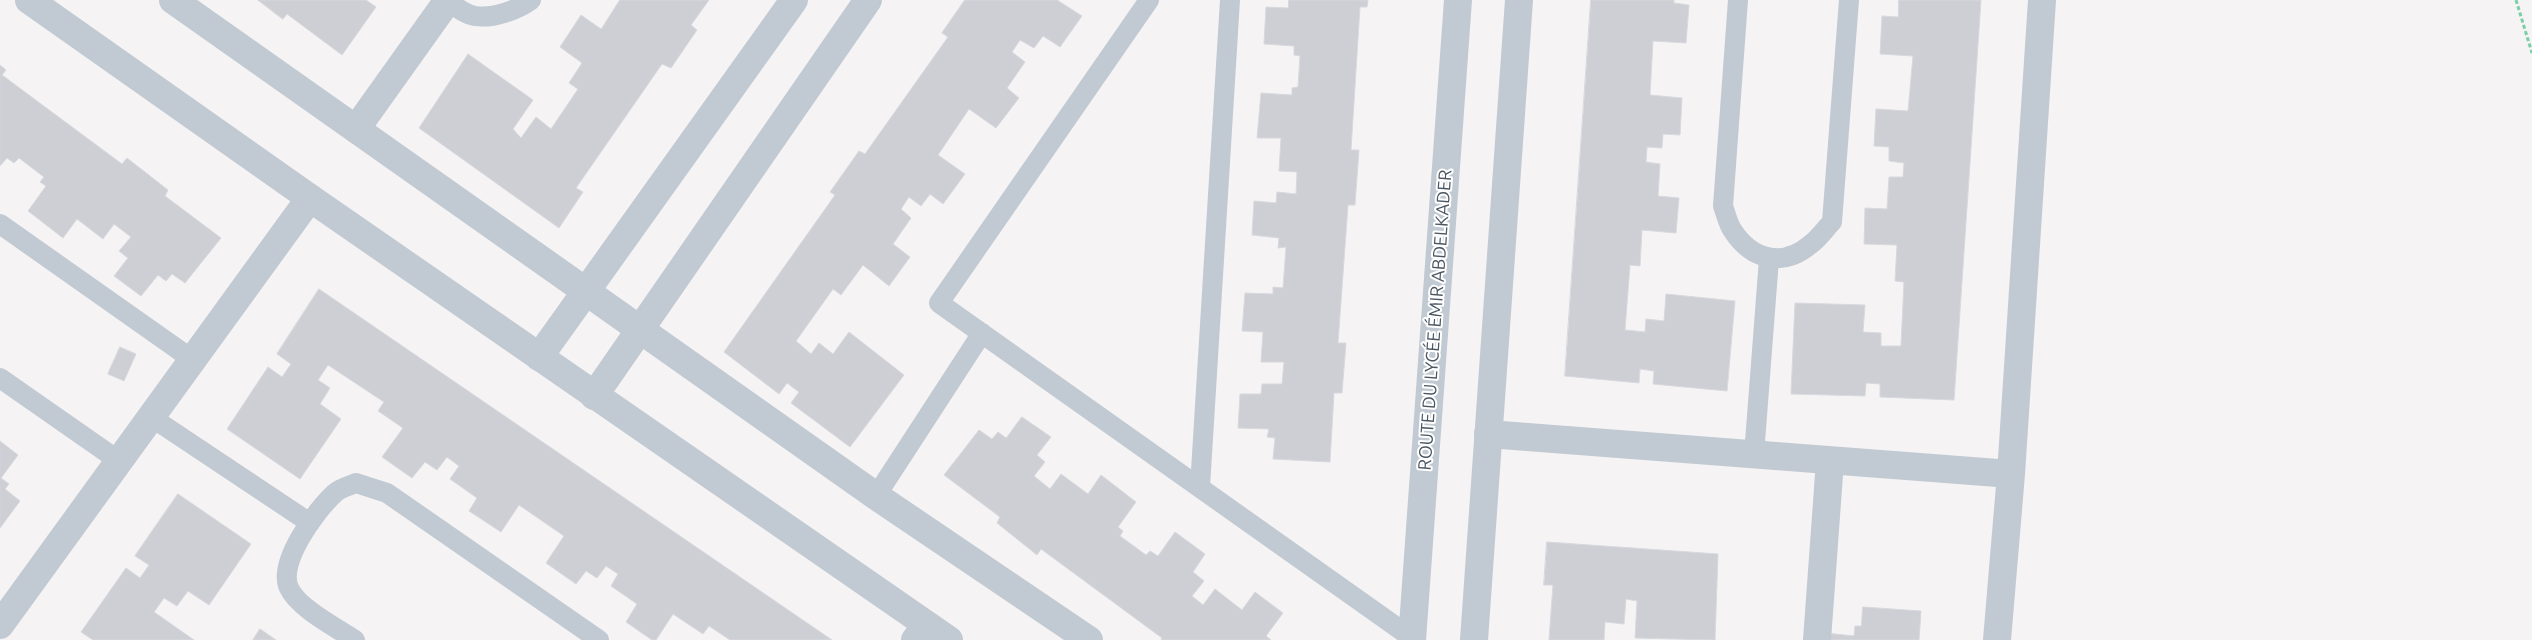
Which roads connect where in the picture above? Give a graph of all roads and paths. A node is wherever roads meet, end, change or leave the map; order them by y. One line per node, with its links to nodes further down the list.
1 (29, 0): 17 (street)
2 (174, 0): 16 (street)
3 (532, 0): 14 (lane)
4 (794, 0): 20 (street)
5 (868, 0): 21 (street)
6 (1149, 0): 22 (lane)
7 (1230, 0): 33 (lane)
8 (1458, 0): 38 (street, ROUTE DU LYCÉE ÉMIR ABDELKADER)
9 (1519, 0): 28 (street)
10 (1738, 0): 19 (lane)
11 (1849, 0): 19 (lane)
12 (2042, 0): 32 (street)
13 (2516, 0): 15 (path)
14 (448, 1): 16 (street)
15 (2532, 53)
16 (356, 129): 20 (street)
17 (310, 198): 23 (street); 24 (street)
18 (0, 224): 24 (lane)
19 (1769, 260): 29 (lane)
20 (587, 291): 21 (street); 23 (street)
21 (641, 330): 26 (street); 34 (street)
22 (982, 333): 33 (lane); 34 (lane)
23 (538, 357): 26 (street)
24 (193, 360): 27 (street)
25 (0, 378): 30 (lane)
26 (594, 396): 37 (street)
27 (151, 417): 30 (street); 35 (lane)
28 (1488, 434): 29 (street); 43 (street)
29 (1754, 455): 31 (street)
30 (118, 461): 36 (street)
31 (1830, 461): 32 (street); 44 (street)
32 (2010, 474): 45 (street)
33 (1200, 487): 38 (lane)
34 (876, 496): 42 (street)
35 (310, 523): 39 (lane); 40 (lane)
36 (0, 624)
37 (920, 632): 41 (street)
38 (1412, 639)
39 (355, 640)
40 (599, 640)
41 (949, 640)
42 (1088, 640)
43 (1474, 640)
44 (1817, 640)
45 (1997, 640)

